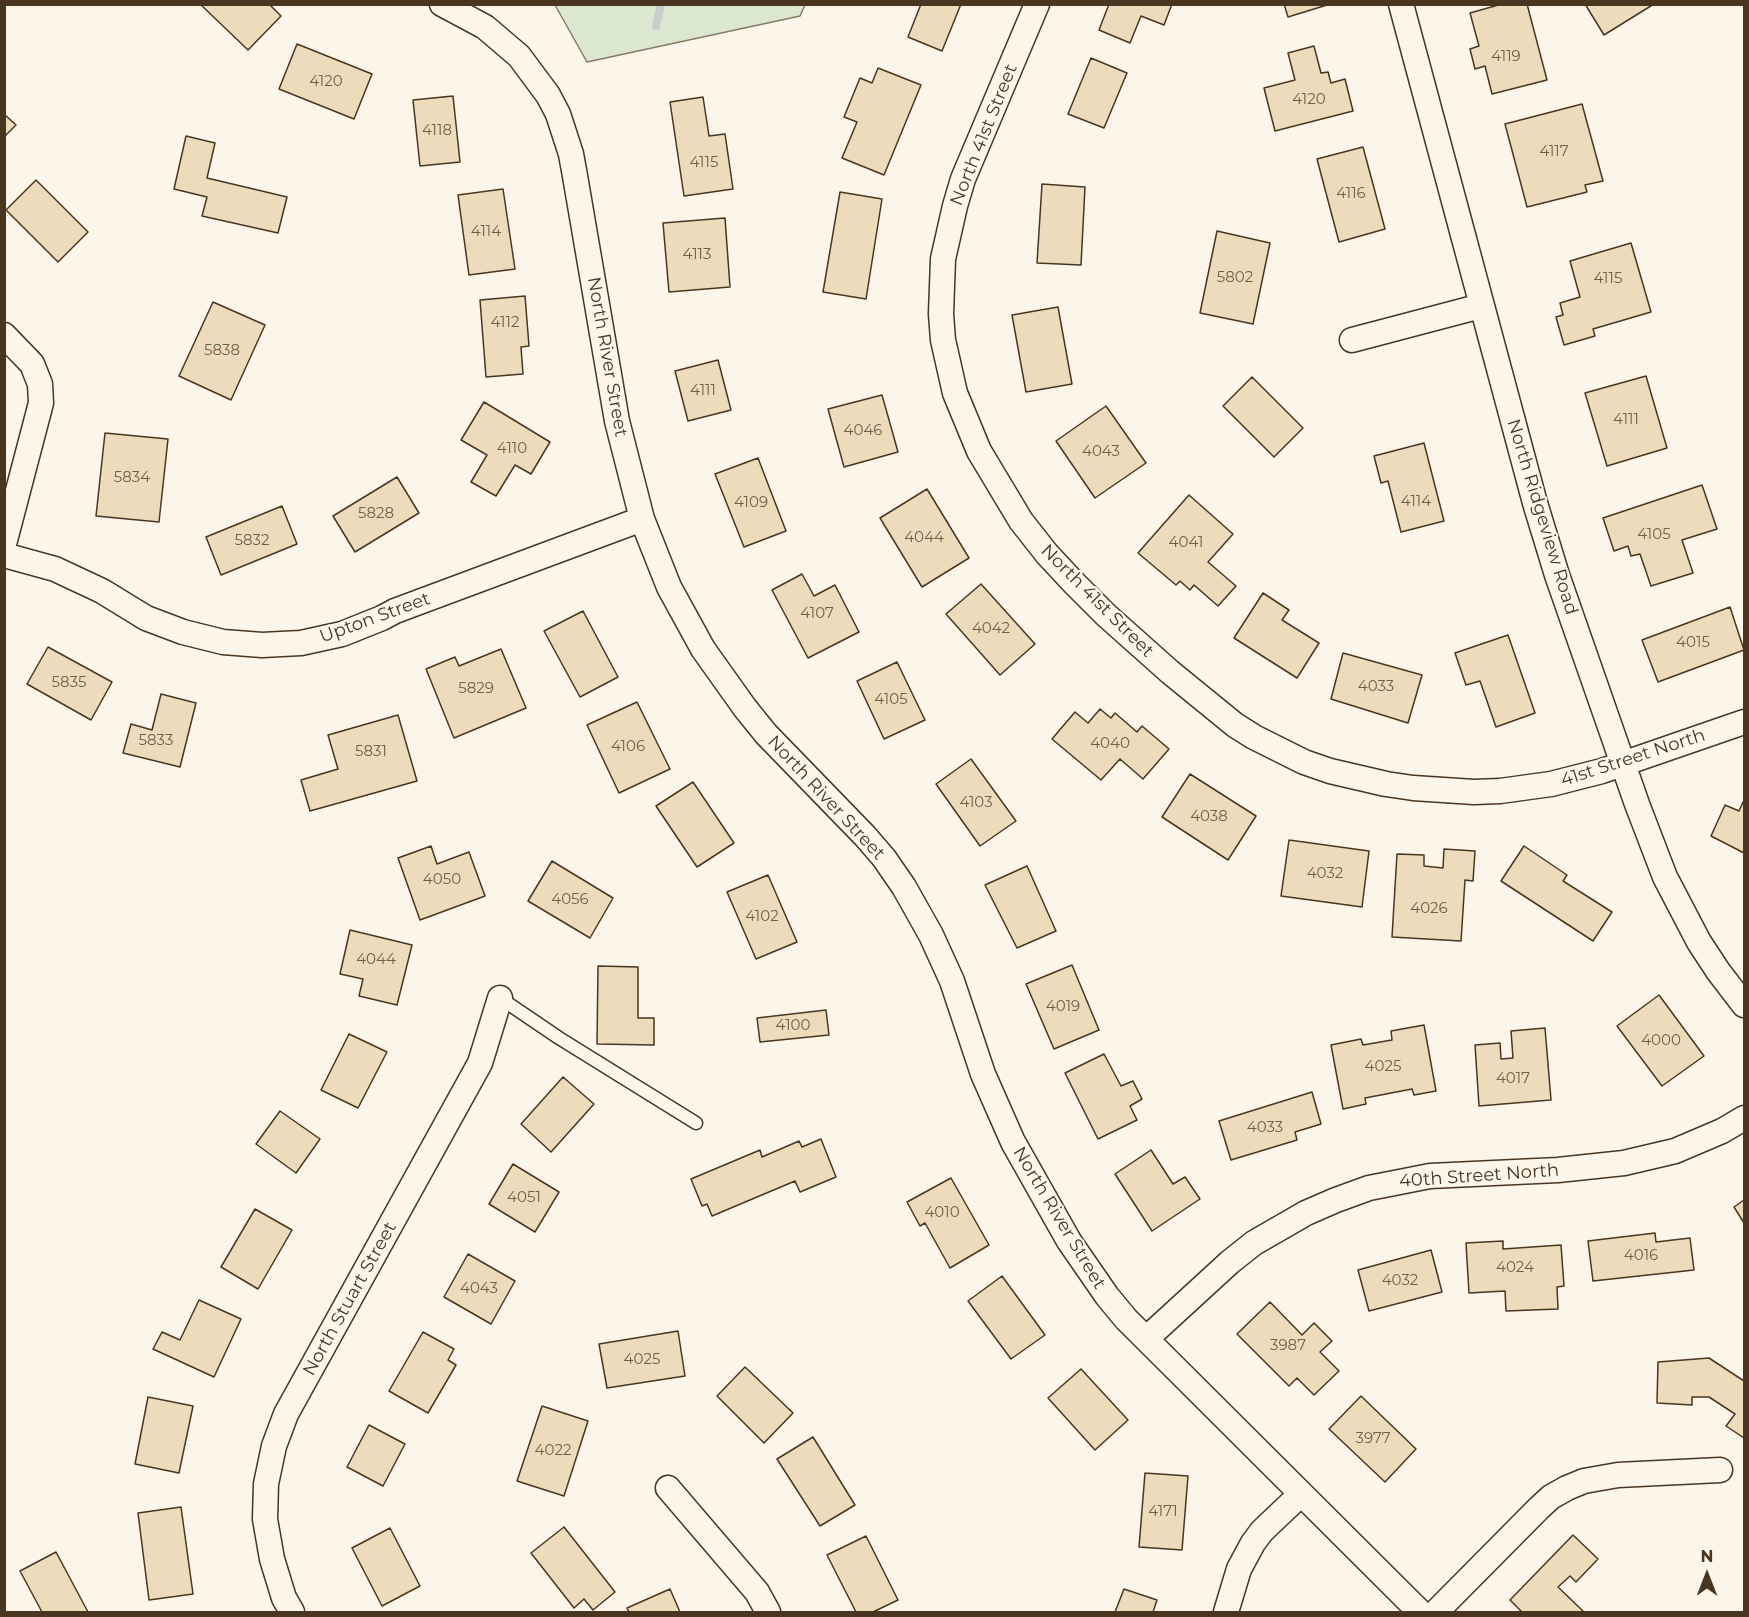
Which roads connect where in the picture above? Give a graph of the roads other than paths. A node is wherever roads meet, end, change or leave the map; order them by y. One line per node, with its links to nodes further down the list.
1 (442, 4): 7 (street, North River Street)
2 (1037, 4): 10 (street, North 41st Street)
3 (1401, 4): 4 (street, North Ridgeview Road)
4 (1481, 306): 6 (street); 12 (street, North Ridgeview Road)
5 (4, 335): 8 (street)
6 (1352, 340)
7 (642, 519): 9 (street, Upton Street); 17 (street, North River Street)
8 (4, 544)
9 (4, 555)
10 (1215, 708): 12 (street, 41st Street North)
11 (1744, 722): 12 (street, 41st Street North)
12 (1623, 764): 14 (street, North Ridgeview Road)
13 (500, 998): 16 (lane); 21 (street, North Stuart Street)
14 (1744, 1005)
15 (1744, 1118): 17 (street, 40th Street North)
16 (696, 1123)
17 (1146, 1339): 20 (street, North River Street)
18 (1720, 1470): 25 (street)
19 (668, 1488): 22 (street)
20 (1301, 1494): 23 (street); 24 (street, North River Street)
21 (292, 1612)
22 (768, 1612)
23 (1226, 1612)
24 (1420, 1612)
25 (1436, 1612)

